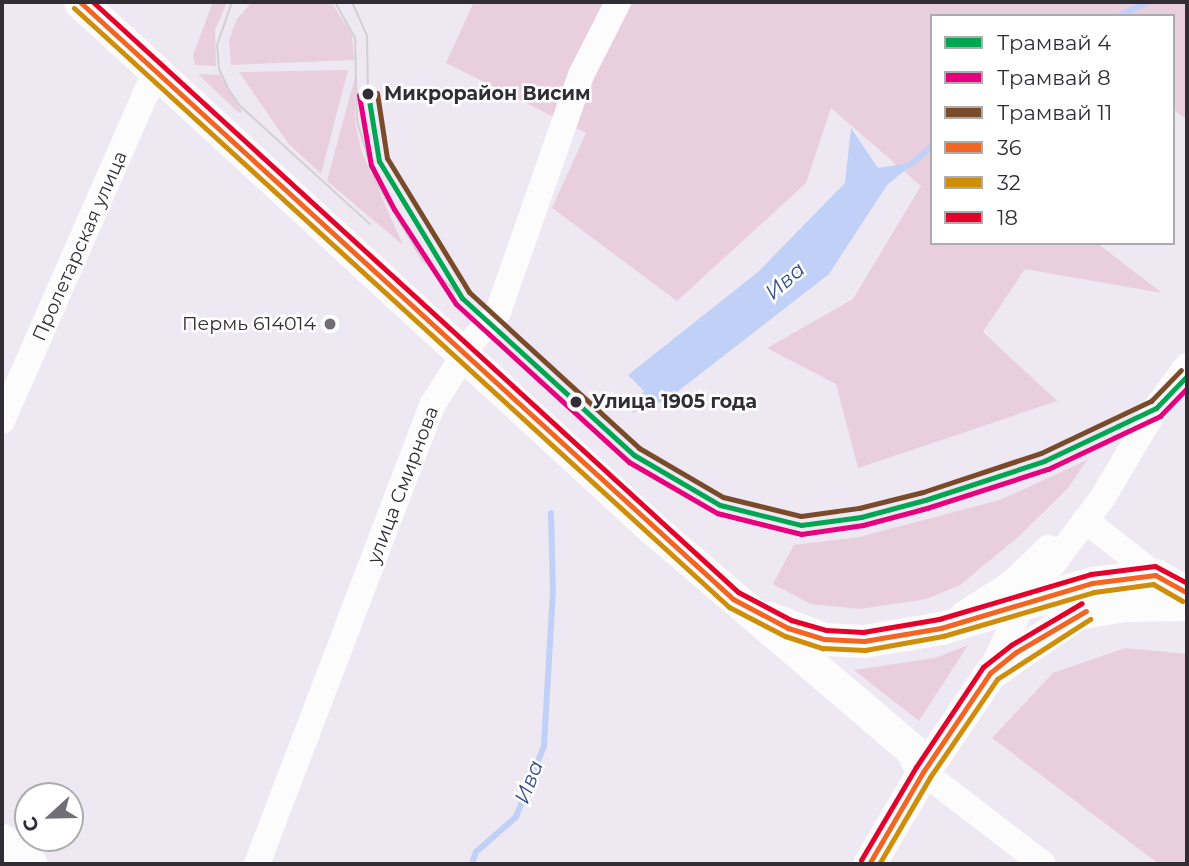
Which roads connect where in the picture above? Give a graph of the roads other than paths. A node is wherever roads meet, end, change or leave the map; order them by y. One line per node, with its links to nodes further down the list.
1 (80, 2): 3 (main road)
2 (618, 2): 4 (street, улица Смирнова)
3 (156, 70): 4 (main road); 6 (street, Пролетарская улица)
4 (465, 356): 11 (main road); 19 (street, улица Смирнова)
5 (1187, 366): 7 (street)
6 (2, 421)
7 (1125, 459): 8 (street); 14 (street)
8 (1085, 520): 9 (street); 13 (street)
9 (1155, 575): 10 (main road); 13 (main road)
10 (1187, 593)
11 (733, 599): 14 (main road); 16 (main road)
12 (1187, 604): 15 (main road)
13 (1022, 605): 14 (main road); 15 (street)
14 (941, 628)
15 (990, 673): 16 (main road)
16 (923, 772): 20 (main road); 21 (street)
17 (2, 840): 18 (main road)
18 (31, 864)
19 (257, 864)
20 (869, 864)
21 (1043, 864)

